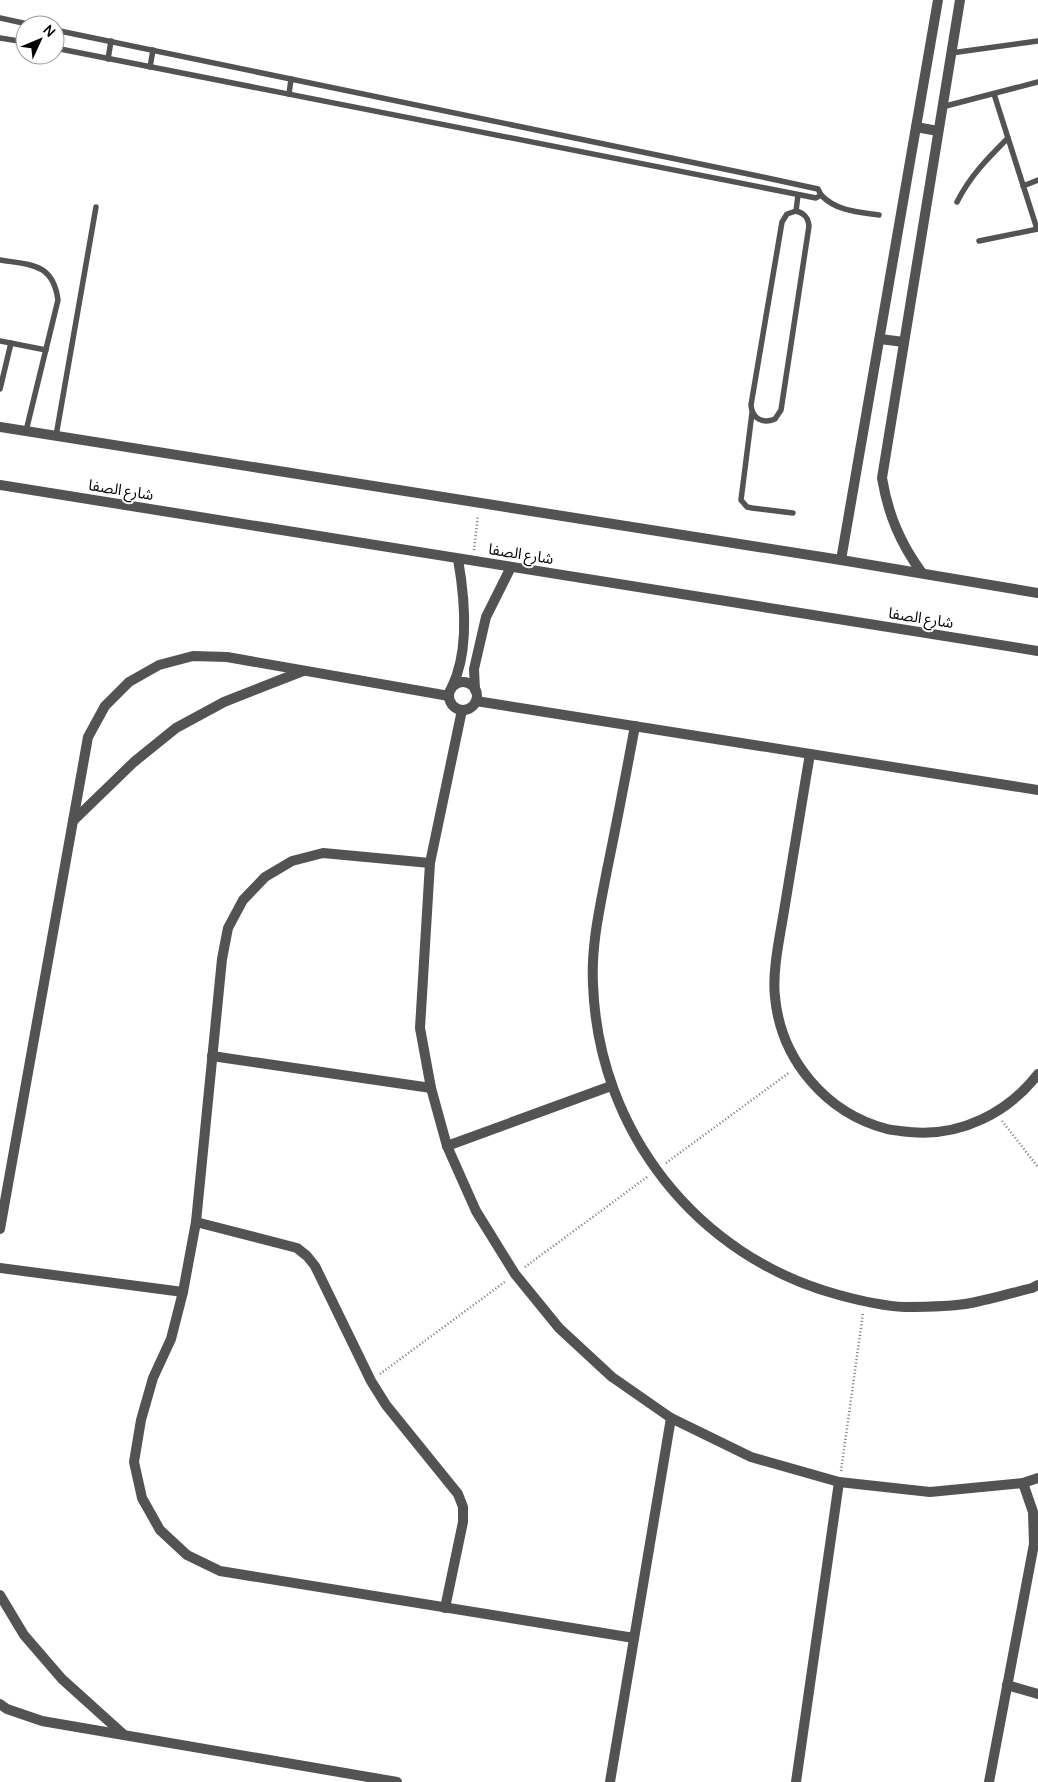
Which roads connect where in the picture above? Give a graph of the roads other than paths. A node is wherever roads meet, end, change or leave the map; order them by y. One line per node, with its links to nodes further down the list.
1 (938, 0): 20 (street)
2 (960, 0): 12 (street)
3 (0, 18): 4 (lane)
4 (15, 21)
5 (65, 32): 8 (lane)
6 (0, 38): 7 (lane)
7 (15, 40)
8 (111, 41): 11 (lane); 13 (lane)
9 (1038, 41): 12 (lane)
10 (65, 50): 13 (lane)
11 (153, 50): 14 (lane); 15 (lane)
12 (951, 52): 19 (street)
13 (108, 59): 14 (lane)
14 (150, 67): 17 (lane)
15 (292, 79): 17 (lane); 23 (lane)
16 (1038, 82): 18 (lane)
17 (289, 94): 24 (lane)
18 (994, 94): 19 (lane); 22 (lane)
19 (942, 107): 21 (street)
20 (916, 127): 21 (street); 38 (street)
21 (938, 131): 40 (street)
22 (1008, 138): 28 (lane); 31 (lane)
23 (623, 148): 24 (lane); 25 (lane)
24 (620, 159): 27 (lane)
25 (758, 176): 27 (lane); 30 (lane)
26 (1038, 180): 28 (lane)
27 (756, 186): 29 (lane)
28 (1023, 186): 35 (lane)
29 (798, 195): 30 (lane); 33 (lane)
30 (821, 195): 34 (lane)
31 (957, 202)
32 (96, 206): 47 (lane)
33 (796, 211): 44 (lane); 44 (lane)
34 (879, 216)
35 (1037, 229): 36 (lane)
36 (979, 241)
37 (0, 260): 42 (lane)
38 (880, 339): 40 (street); 51 (street)
39 (0, 341): 41 (lane)
40 (904, 342): 53 (street)
41 (11, 343): 42 (lane); 43 (lane)
42 (46, 350): 46 (lane)
43 (0, 389)
44 (752, 413): 49 (lane)
45 (0, 427): 46 (street)
46 (26, 432): 47 (street)
47 (56, 436): 51 (street)
48 (0, 485): 50 (street, شارع الصفا)
49 (793, 513)
50 (458, 559): 52 (street, شارع الصفا); 58 (street)
51 (841, 560): 53 (street)
52 (511, 567): 55 (street, شارع الصفا); 57 (street)
53 (922, 573): 54 (street)
54 (1038, 593)
55 (1038, 652)
56 (305, 671): 58 (street); 64 (street); 64 (street)
57 (475, 690): 58 (street); 59 (street)
58 (451, 691): 60 (street)
59 (476, 701): 60 (street); 61 (street)
60 (462, 710): 65 (street)
61 (635, 726): 62 (street); 68 (street)
62 (810, 754): 63 (street); 67 (street)
63 (1038, 790)
64 (73, 822): 72 (street)
65 (430, 863): 66 (street); 69 (street)
66 (212, 1056): 69 (street); 71 (street)
67 (1038, 1074)
68 (612, 1086): 70 (street); 74 (street)
69 (431, 1088): 70 (street)
70 (447, 1146): 76 (street)
71 (196, 1222): 75 (street); 81 (street)
72 (0, 1229)
73 (0, 1268): 75 (street)
74 (1038, 1285)
75 (183, 1292): 81 (street)
76 (671, 1418): 78 (street); 82 (street)
77 (1038, 1478): 79 (street)
78 (839, 1482): 79 (street); 89 (street)
79 (1023, 1483): 83 (street)
80 (0, 1595): 86 (street)
81 (445, 1608): 82 (street)
82 (634, 1638): 88 (street)
83 (1007, 1685): 84 (street); 90 (street)
84 (1038, 1694)
85 (0, 1704): 86 (street)
86 (124, 1735): 87 (street)
87 (398, 1782)
88 (610, 1782)
89 (796, 1782)
90 (989, 1782)

